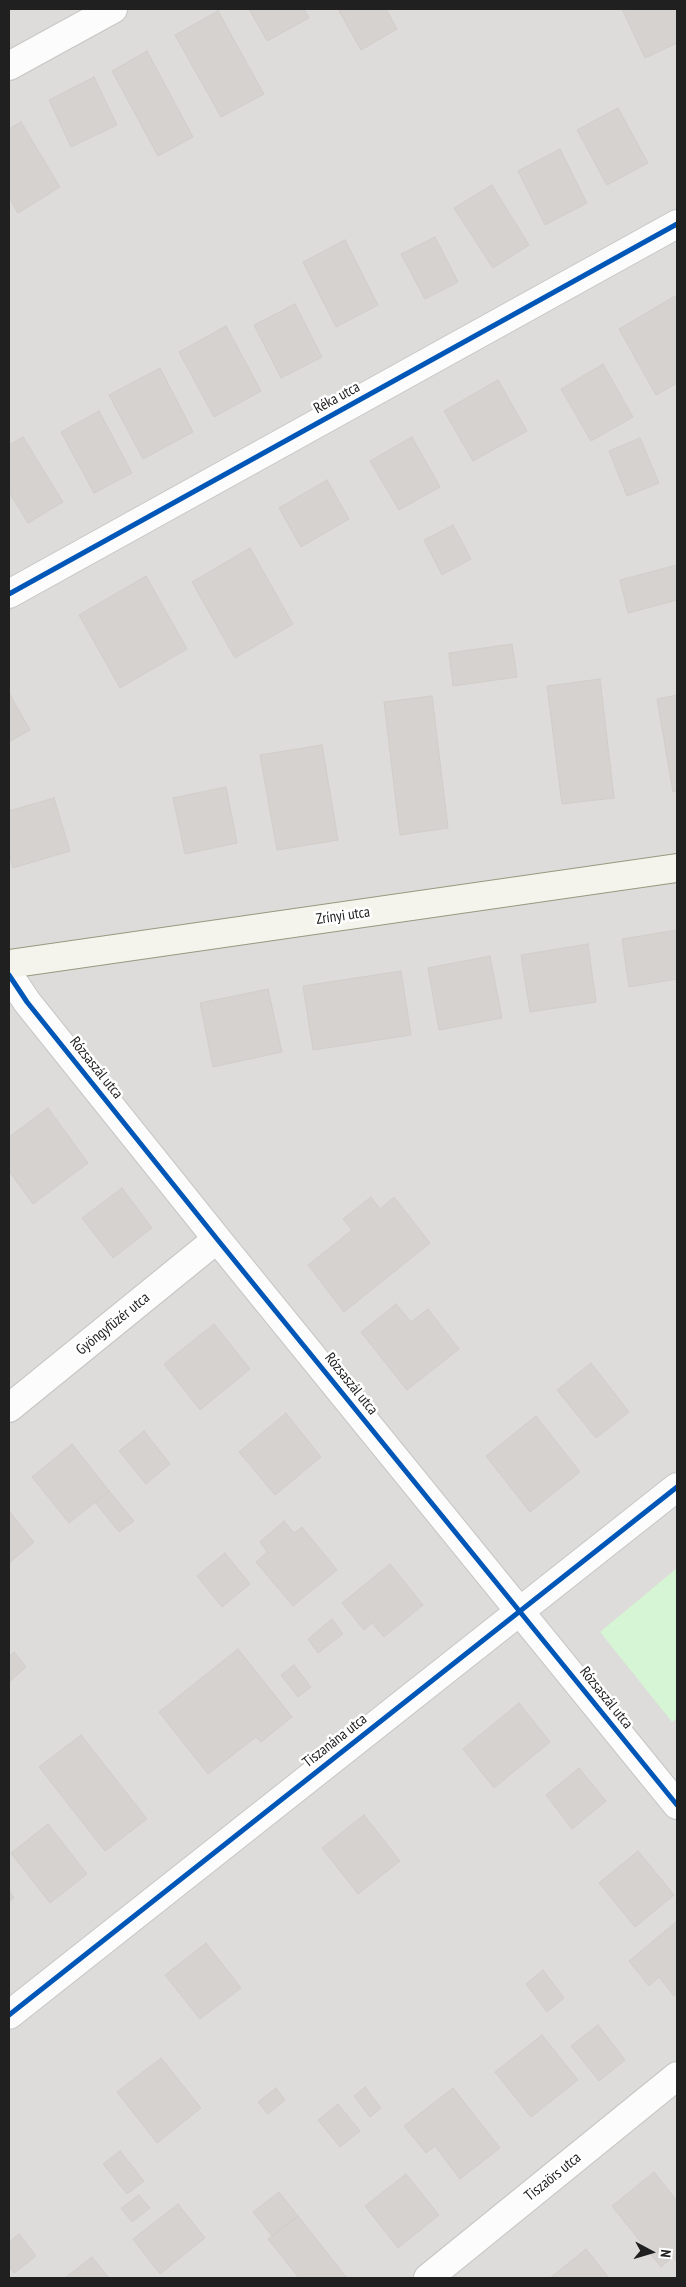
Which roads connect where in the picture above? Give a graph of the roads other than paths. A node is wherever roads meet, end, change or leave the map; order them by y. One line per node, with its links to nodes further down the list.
1 (113, 9): 2 (street)
2 (9, 66)
3 (677, 224): 4 (street, Réka utca)
4 (9, 594)
5 (677, 868): 6 (main road, Zrínyi utca)
6 (9, 964)
7 (9, 975): 8 (street, Rózsaszál utca)
8 (217, 1239): 9 (street, Gyöngyfüzér utca); 11 (street, Rózsaszál utca)
9 (9, 1408)
10 (677, 1487): 11 (street, Tiszanána utca)
11 (520, 1612): 12 (street, Rózsaszál utca); 13 (street, Tiszanána utca)
12 (677, 1805)
13 (9, 2014)
14 (677, 2076): 15 (street, Tiszaörs utca)
15 (428, 2278)

